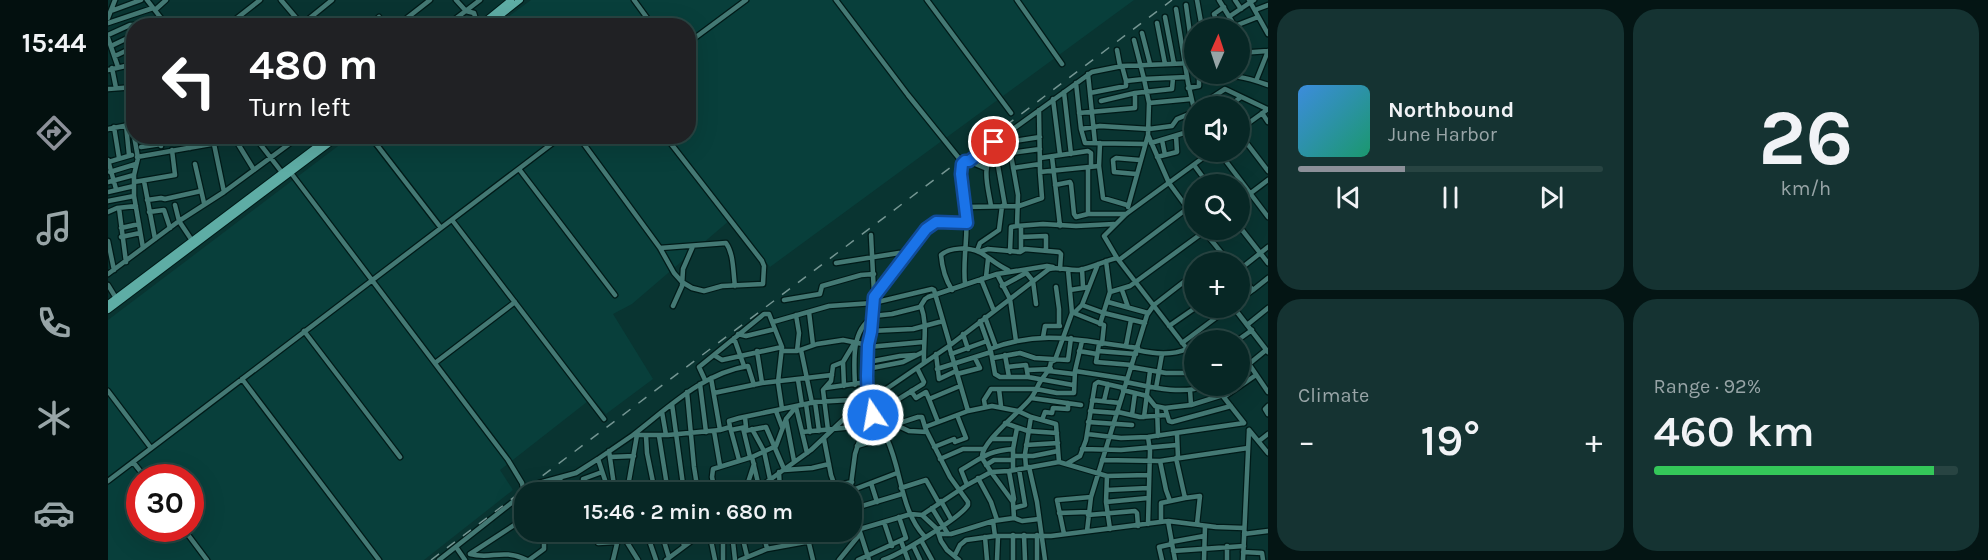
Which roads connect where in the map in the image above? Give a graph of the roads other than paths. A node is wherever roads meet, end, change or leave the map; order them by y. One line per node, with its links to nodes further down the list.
1 (141, 0): 32 (street)
2 (147, 0): 27 (street)
3 (166, 0): 27 (street)
4 (260, 0): 36 (street)
5 (281, 0): 37 (street)
6 (332, 0): 38 (street)
7 (430, 0): 39 (street)
8 (456, 0): 31 (street)
9 (480, 0): 31 (street)
10 (497, 0): 25 (street)
11 (512, 0): 25 (main road)
12 (520, 0): 43 (main road)
13 (634, 0): 44 (street)
14 (746, 0): 57 (street)
15 (836, 0): 163 (street)
16 (927, 0): 107 (street)
17 (1017, 0): 66 (street)
18 (1197, 0): 46 (street)
19 (1219, 0): 26 (street)
20 (1235, 0): 29 (street)
21 (1251, 1): 29 (street); 30 (street)
22 (112, 2): 32 (street)
23 (1186, 5): 45 (street)
24 (1268, 5): 30 (street)
25 (502, 7): 42 (main road)
26 (1224, 7): 34 (street); 47 (street)
27 (154, 9): 35 (street); 51 (street)
28 (1176, 9): 71 (street)
29 (1241, 9): 34 (street)
30 (1255, 10): 48 (street)
31 (466, 11): 40 (street); 41 (street)
32 (109, 14)
33 (1165, 16): 70 (street)
34 (1230, 16)
35 (159, 18)
36 (237, 18)
37 (295, 18)
38 (310, 18)
39 (407, 18)
40 (457, 18)
41 (476, 18)
42 (489, 18)
43 (497, 18)
44 (647, 18)
45 (1188, 18)
46 (1200, 18)
47 (1215, 18)
48 (1259, 19): 49 (street); 50 (street); 54 (street)
49 (1268, 19)
50 (1250, 22)
51 (108, 23)
52 (1157, 23): 69 (street)
53 (126, 28): 56 (street)
54 (1267, 32)
55 (1142, 33): 68 (street)
56 (108, 37): 60 (street)
57 (696, 37)
58 (126, 38): 60 (street)
59 (1134, 40): 67 (street)
60 (111, 46): 65 (street)
61 (1117, 50): 73 (street)
62 (126, 51): 65 (street)
63 (1268, 51): 64 (street); 81 (street)
64 (1250, 52)
65 (115, 56): 74 (street)
66 (1062, 64)
67 (1141, 64): 68 (street); 73 (street); 78 (street)
68 (1150, 64): 69 (street)
69 (1166, 64): 70 (street)
70 (1174, 64): 71 (street)
71 (1184, 64)
72 (126, 66): 74 (street)
73 (1121, 66): 75 (street); 80 (street)
74 (111, 69): 87 (street)
75 (1088, 74): 82 (street); 92 (street)
76 (1173, 78): 77 (street); 78 (street); 90 (street)
77 (1184, 78)
78 (1144, 79): 80 (street); 90 (street)
79 (1250, 79): 81 (street)
80 (1126, 81): 92 (street)
81 (1256, 81): 85 (street)
82 (1076, 83): 91 (street); 108 (street)
83 (1188, 84): 88 (street)
84 (1199, 84): 88 (street)
85 (1268, 85)
86 (126, 87): 87 (street)
87 (116, 88): 89 (street)
88 (1188, 88): 95 (street)
89 (108, 89)
90 (1148, 91): 93 (street); 102 (street)
91 (1064, 92): 98 (street); 152 (street)
92 (1090, 93): 106 (street)
93 (1135, 93): 94 (street); 103 (street)
94 (1125, 95): 100 (street); 103 (street)
95 (1190, 96)
96 (1214, 96): 97 (street)
97 (1239, 96)
98 (1053, 99): 105 (street); 154 (street)
99 (1184, 100): 102 (street)
100 (1101, 101)
101 (1250, 101): 104 (street)
102 (1149, 104): 118 (street)
103 (1126, 108): 106 (street)
104 (1267, 109): 109 (street)
105 (1040, 110): 119 (street); 122 (street)
106 (1091, 111): 108 (street); 115 (street)
107 (1011, 113)
108 (1079, 113): 117 (street)
109 (1262, 113): 111 (street); 112 (street)
110 (1184, 116): 118 (street)
111 (1268, 122)
112 (1250, 123)
113 (126, 125): 114 (street)
114 (114, 127): 116 (street); 159 (street)
115 (1093, 127): 117 (street); 118 (street); 126 (street)
116 (108, 129)
117 (1081, 129): 126 (street)
118 (1149, 129): 127 (street)
119 (1007, 133): 124 (street); 125 (street)
120 (1184, 133): 121 (street)
121 (1176, 136): 123 (street); 155 (street)
122 (1040, 137): 125 (street); 148 (street)
123 (1162, 140): 127 (street); 155 (street)
124 (994, 142): 147 (street); 163 (street)
125 (1008, 142): 151 (street)
126 (1098, 143): 127 (street); 170 (street)
127 (1148, 143): 158 (street); 161 (street)
128 (128, 144): 153 (street)
129 (136, 144): 156 (street)
130 (142, 144): 144 (street)
131 (161, 144): 144 (street); 150 (street)
132 (189, 144): 146 (street)
133 (214, 144): 143 (street); 195 (street)
134 (241, 144): 175 (street)
135 (260, 144): 160 (street)
136 (289, 144): 160 (street)
137 (322, 144): 180 (main road)
138 (328, 144): 180 (main road)
139 (376, 144): 227 (street)
140 (548, 144): 174 (street)
141 (584, 144): 242 (street)
142 (670, 144): 278 (street)
143 (202, 145): 146 (street)
144 (141, 147): 156 (street)
145 (1250, 147): 177 (street)
146 (190, 148): 149 (street)
147 (996, 149): 172 (street); 207 (street)
148 (1040, 149): 151 (street); 164 (street)
149 (172, 150): 150 (street); 187 (street)
150 (162, 152): 156 (street)
151 (1010, 153): 173 (street)
152 (1071, 154): 154 (street); 171 (street)
153 (129, 155): 156 (street); 159 (street)
154 (1060, 155): 157 (street)
155 (1165, 155): 158 (street)
156 (138, 156): 167 (street)
157 (1052, 157): 164 (street); 176 (street)
158 (1157, 157): 188 (street)
159 (119, 158): 162 (street)
160 (271, 158): 175 (street); 180 (street)
161 (1140, 160): 181 (street); 181 (street)
162 (108, 161): 178 (street)
163 (966, 161): 172 (street); 209 (street)
164 (1040, 161): 173 (street); 179 (street)
165 (1198, 162): 169 (street)
166 (1227, 162): 183 (street)
167 (136, 164): 178 (street); 184 (street)
168 (195, 164): 193 (street)
169 (1194, 165): 182 (street); 188 (street)
170 (1099, 166): 171 (street); 200 (street)
171 (1090, 167): 176 (street); 215 (street)
172 (986, 168): 206 (street)
173 (1013, 168): 208 (street)
174 (519, 169): 218 (street); 292 (street)
175 (254, 170): 195 (street)
176 (1053, 171): 179 (street); 190 (street)
177 (1268, 171)
178 (109, 172): 186 (street)
179 (1040, 172): 208 (street)
180 (286, 174): 238 (main road); 270 (street); 307 (main road)
181 (1137, 174): 204 (street)
182 (1201, 174)
183 (1236, 174)
184 (134, 175): 186 (street); 189 (street)
185 (1268, 180): 196 (street)
186 (111, 181): 191 (street)
187 (144, 181): 189 (street); 192 (street)
188 (1169, 183): 202 (street); 214 (street)
189 (134, 184): 191 (street); 197 (street)
190 (1055, 185): 215 (street); 224 (street)
191 (116, 189): 194 (street)
192 (146, 190): 197 (street); 198 (street)
193 (201, 191): 198 (street); 201 (street)
194 (108, 192)
195 (224, 192): 201 (street)
196 (1250, 193): 217 (street)
197 (134, 194): 199 (street); 205 (street)
198 (147, 200): 213 (street)
199 (108, 201)
200 (1111, 201): 204 (street); 216 (street)
201 (204, 203): 219 (street)
202 (1184, 203)
203 (175, 205): 219 (street)
204 (1127, 205): 214 (street)
205 (136, 206): 210 (street); 221 (street)
206 (991, 206): 207 (street); 209 (street)
207 (1003, 206): 208 (street); 228 (street)
208 (1018, 206): 223 (street)
209 (966, 207): 220 (street)
210 (119, 208): 212 (street); 225 (street)
211 (1184, 211): 252 (street)
212 (108, 212)
213 (149, 212): 226 (street); 234 (street)
214 (1128, 213): 216 (street); 222 (street)
215 (1088, 214): 216 (street)
216 (1110, 214)
217 (1268, 217)
218 (452, 220): 227 (street); 297 (street)
219 (179, 221): 226 (street); 238 (street)
220 (967, 223): 243 (street); 248 (street)
221 (139, 224): 225 (street); 230 (street)
222 (1114, 224): 224 (street); 252 (street)
223 (1019, 226): 224 (street); 229 (street); 233 (street)
224 (1060, 226)
225 (120, 228): 232 (street)
226 (170, 228): 234 (street)
227 (441, 228): 270 (street)
228 (998, 232): 229 (street); 246 (street)
229 (1010, 232): 247 (street)
230 (140, 233): 232 (street); 241 (street)
231 (871, 235): 250 (street)
232 (121, 237): 255 (street)
233 (1021, 237): 244 (street); 245 (street)
234 (154, 239): 241 (street)
235 (1191, 240): 274 (street)
236 (1250, 240): 249 (street)
237 (108, 241): 262 (street)
238 (193, 242): 293 (main road)
239 (693, 246): 242 (street); 273 (street); 278 (street)
240 (1268, 247): 249 (street)
241 (143, 248): 255 (street)
242 (660, 248): 273 (street)
243 (965, 250): 246 (street); 276 (street); 285 (street)
244 (1021, 251): 245 (street); 247 (street)
245 (1046, 251): 260 (street)
246 (978, 252): 247 (street); 251 (street)
247 (1010, 252)
248 (908, 253): 250 (street); 296 (street)
249 (1260, 253): 254 (street); 257 (street)
250 (873, 257): 256 (street); 268 (street)
251 (987, 259): 264 (street); 269 (street)
252 (1118, 259): 253 (street); 274 (street)
253 (1106, 261): 258 (street); 289 (street)
254 (1250, 261)
255 (126, 262): 262 (street)
256 (836, 263)
257 (1268, 263)
258 (1098, 264): 261 (street); 281 (street)
259 (1053, 267): 260 (street); 265 (street); 272 (street)
260 (1060, 269): 263 (street)
261 (1082, 269): 263 (street); 283 (street)
262 (114, 270): 267 (street)
263 (1068, 270): 286 (street)
264 (1009, 271): 265 (street); 266 (street)
265 (1025, 272): 272 (street); 279 (street)
266 (997, 273): 269 (street); 279 (street)
267 (108, 274)
268 (874, 274): 295 (street); 296 (street)
269 (983, 278): 276 (street); 308 (street)
270 (372, 280): 333 (street); 378 (street)
271 (1266, 280): 284 (street); 288 (street)
272 (1033, 281): 294 (street); 300 (street)
273 (682, 282): 278 (street); 303 (street)
274 (1136, 282): 287 (street); 302 (street)
275 (1184, 282): 302 (street)
276 (965, 284): 285 (street)
277 (108, 285): 293 (street)
278 (735, 286)
279 (1002, 286): 294 (street)
280 (1056, 287): 326 (street)
281 (1089, 287): 283 (street); 301 (street)
282 (1250, 287): 288 (street)
283 (1083, 288): 286 (street)
284 (1268, 289)
285 (952, 290): 291 (street)
286 (1070, 290): 310 (street)
287 (1122, 290): 289 (street); 305 (street)
288 (1253, 290): 290 (street)
289 (1110, 291): 298 (street)
290 (1250, 292)
291 (936, 294): 296 (street); 304 (street); 320 (street)
292 (615, 295)
293 (116, 298): 299 (main road)
294 (1010, 299): 308 (street); 341 (street)
295 (784, 300)
296 (873, 300): 309 (street); 315 (street)
297 (515, 302): 378 (street); 471 (street)
298 (1108, 302): 305 (street); 311 (street)
299 (108, 304)
300 (1036, 304)
301 (1082, 305): 310 (street); 311 (street)
302 (1154, 305): 312 (street); 328 (street)
303 (674, 306)
304 (921, 306): 315 (street); 329 (street)
305 (1128, 307): 312 (street)
306 (1268, 308): 325 (street)
307 (108, 310)
308 (994, 311): 316 (street)
309 (809, 312): 313 (street); 348 (street)
310 (1073, 313): 324 (street); 327 (street)
311 (1104, 313): 319 (street); 324 (street)
312 (1148, 313): 323 (street)
313 (796, 315): 322 (street); 359 (street)
314 (1184, 316): 328 (street)
315 (872, 317): 334 (street); 343 (street)
316 (985, 317): 321 (street); 353 (street)
317 (1216, 318): 346 (street)
318 (1242, 318): 325 (street)
319 (1131, 320): 323 (street); 352 (street)
320 (943, 321): 329 (street); 349 (street)
321 (980, 321): 335 (street); 340 (street)
322 (773, 322): 330 (street); 336 (street)
323 (1145, 323): 356 (street)
324 (1100, 324): 347 (street)
325 (1247, 324): 332 (street)
326 (1059, 326): 327 (street); 337 (street)
327 (1066, 326): 338 (street)
328 (1169, 326): 346 (street)
329 (926, 327): 331 (street); 344 (street)
330 (775, 329): 336 (street); 354 (street)
331 (904, 330): 334 (street); 345 (street)
332 (1252, 330): 361 (street)
333 (304, 331): 400 (street); 539 (street)
334 (871, 332): 351 (street)
335 (963, 334): 349 (street); 355 (street)
336 (736, 336): 369 (street); 370 (street)
337 (1043, 337): 338 (street); 341 (street)
338 (1063, 337): 339 (street); 376 (street)
339 (1071, 338): 342 (street); 376 (street)
340 (987, 341): 355 (street); 364 (street)
341 (1016, 341): 353 (street)
342 (1082, 341): 347 (street); 360 (street)
343 (855, 342): 348 (street); 351 (street); 373 (street); 375 (street)
344 (923, 342): 345 (street); 362 (street)
345 (906, 343): 351 (street)
346 (1182, 343): 350 (street)
347 (1101, 344): 352 (street); 363 (street)
348 (813, 345): 359 (street)
349 (949, 345): 365 (street); 366 (street)
350 (1184, 345)
351 (868, 346): 377 (street)
352 (1126, 346): 356 (street)
353 (996, 347): 364 (street)
354 (782, 349): 358 (street); 359 (street); 406 (street)
355 (968, 349): 366 (street)
356 (1137, 350): 363 (street); 368 (street); 382 (street)
357 (1184, 350): 368 (street)
358 (757, 351): 370 (street); 408 (street)
359 (799, 351): 402 (street)
360 (1079, 351): 363 (street); 393 (street)
361 (1267, 351): 396 (street)
362 (923, 352): 372 (street); 379 (street)
363 (1097, 352): 382 (street)
364 (991, 353): 371 (street); 374 (street); 397 (street)
365 (936, 354): 379 (street); 386 (street)
366 (951, 354): 387 (street)
367 (1014, 354): 371 (street); 376 (street); 381 (street)
368 (1162, 354): 392 (street)
369 (714, 355): 370 (street); 401 (street)
370 (739, 355): 380 (street)
371 (1005, 355): 383 (street)
372 (916, 356): 377 (street); 385 (street)
373 (854, 358): 375 (street); 413 (street)
374 (975, 358): 387 (street); 387 (street)
375 (844, 360): 395 (street); 415 (street)
376 (1055, 360): 389 (street)
377 (867, 362): 385 (street)
378 (435, 363): 572 (street)
379 (924, 363): 384 (street)
380 (744, 366): 401 (street); 412 (street)
381 (1015, 366): 383 (street); 388 (street)
382 (1132, 366): 390 (street); 405 (street)
383 (1007, 367): 397 (street)
384 (917, 368): 426 (street); 438 (street)
385 (867, 369): 407 (street)
386 (938, 369): 387 (street); 387 (street)
387 (955, 370): 416 (street)
388 (1028, 370): 389 (street); 398 (street)
389 (1050, 370): 393 (street); 403 (street)
390 (1142, 370): 391 (street); 411 (street)
391 (1150, 371): 392 (street); 417 (street)
392 (1158, 372): 394 (street); 419 (street)
393 (1074, 373): 405 (street); 414 (street)
394 (1184, 374)
395 (832, 375): 402 (street); 418 (street)
396 (1256, 375): 399 (street); 427 (street)
397 (1009, 377): 398 (street)
398 (1028, 377): 403 (street)
399 (1250, 378)
400 (242, 379): 524 (street); 685 (street)
401 (708, 379): 409 (street); 428 (street)
402 (808, 379): 404 (street); 440 (street)
403 (1042, 379): 414 (street); 421 (street)
404 (798, 380): 406 (street); 444 (street)
405 (1127, 380): 411 (street); 422 (street)
406 (778, 382): 408 (street); 455 (street)
407 (867, 382): 413 (street); 438 (street)
408 (762, 383): 412 (street)
409 (700, 384): 425 (street); 496 (street)
410 (1108, 384): 422 (street); 436 (street); 439 (street)
411 (1139, 384): 417 (street)
412 (754, 385): 428 (street)
413 (855, 385): 415 (street)
414 (1073, 385): 421 (street)
415 (844, 386): 418 (street)
416 (960, 386): 434 (street); 456 (street)
417 (1148, 386): 419 (street); 430 (street)
418 (825, 388): 437 (street)
419 (1156, 388): 423 (street)
420 (999, 389): 421 (street); 447 (street); 448 (street)
421 (1036, 389): 433 (street)
422 (1124, 389): 429 (street); 442 (street)
423 (1184, 390)
424 (108, 392): 524 (street)
425 (687, 392): 443 (street); 500 (street)
426 (911, 392): 434 (street); 463 (street)
427 (1268, 392)
428 (714, 393): 489 (street)
429 (1136, 393): 430 (street); 465 (street)
430 (1147, 396): 452 (street); 470 (street)
431 (1190, 396): 446 (street)
432 (1224, 396): 435 (street); 449 (street)
433 (1031, 398): 441 (street); 457 (street)
434 (930, 399): 475 (street)
435 (1213, 399): 446 (street); 459 (street)
436 (1092, 400): 439 (street); 458 (street)
437 (824, 401): 438 (street); 440 (street); 490 (street)
438 (868, 401): 454 (street); 463 (street)
439 (1104, 401): 442 (street)
440 (813, 402): 444 (street); 494 (street)
441 (1068, 403): 445 (street); 473 (street)
442 (1120, 403): 461 (street)
443 (672, 404): 460 (street); 506 (street)
444 (804, 405): 451 (street); 498 (street)
445 (1081, 405)
446 (1191, 405): 453 (street)
447 (985, 406): 448 (street); 456 (street)
448 (1000, 406): 457 (street)
449 (1231, 406): 459 (street); 478 (street)
450 (1268, 406): 462 (street)
451 (796, 407): 455 (street); 472 (street); 497 (street)
452 (1157, 407): 453 (street); 467 (street)
453 (1165, 408): 466 (street)
454 (858, 409): 482 (street); 490 (street)
455 (779, 410): 468 (street); 483 (street)
456 (968, 411): 464 (street)
457 (1018, 411): 469 (street); 477 (street)
458 (1090, 411): 461 (street); 476 (street)
459 (1218, 411): 466 (street)
460 (662, 412): 504 (street); 505 (street)
461 (1118, 413): 465 (street); 480 (street)
462 (1268, 414)
463 (873, 415): 474 (street)
464 (957, 415): 475 (street); 523 (street)
465 (1132, 415): 470 (street)
466 (1166, 415): 467 (street)
467 (1156, 416): 470 (street); 509 (street)
468 (744, 417): 485 (street); 486 (street)
469 (1031, 417): 473 (street); 495 (street)
470 (1144, 417)
471 (604, 419)
472 (786, 419): 483 (street); 549 (street)
473 (1042, 420): 499 (street)
474 (876, 422): 482 (street); 488 (street)
475 (938, 422): 491 (street)
476 (1088, 422): 480 (street); 501 (street)
477 (1005, 423): 484 (street); 515 (street)
478 (1244, 423): 492 (street); 502 (street)
479 (894, 424): 488 (street); 491 (street); 491 (street)
480 (1114, 424): 481 (street); 511 (street)
481 (1132, 425)
482 (864, 426): 490 (street); 522 (street)
483 (782, 427): 521 (street)
484 (1017, 428): 495 (street); 516 (street)
485 (730, 429): 486 (street); 489 (street); 547 (street)
486 (744, 429): 487 (street); 541 (street)
487 (752, 429): 521 (street); 533 (street)
488 (881, 429): 510 (street)
489 (720, 430): 493 (street)
490 (830, 430): 494 (street); 514 (street)
491 (926, 430): 523 (street)
492 (1249, 430): 517 (street); 525 (street)
493 (714, 431): 496 (street); 558 (street)
494 (819, 431): 498 (street)
495 (1028, 431): 499 (street); 519 (street)
496 (706, 432): 500 (street)
497 (802, 432): 498 (street); 535 (street)
498 (810, 432)
499 (1057, 433): 518 (street)
500 (692, 434): 506 (street); 582 (street)
501 (1087, 434): 511 (street); 527 (street)
502 (1177, 434): 509 (street); 520 (street)
503 (1268, 434): 517 (street)
504 (635, 435): 507 (street); 532 (street); 537 (street)
505 (666, 435): 506 (street); 508 (street)
506 (676, 435): 581 (street)
507 (645, 436): 508 (street); 579 (street)
508 (659, 436): 580 (street)
509 (1158, 436): 512 (street)
510 (887, 437): 522 (street); 565 (street)
511 (1110, 437): 513 (street); 528 (street)
512 (1148, 437): 513 (street); 529 (street)
513 (1131, 438): 531 (street)
514 (824, 439): 535 (street); 556 (street)
515 (993, 439): 516 (street); 526 (street)
516 (1014, 439): 530 (street)
517 (1259, 441): 536 (street)
518 (1058, 443): 519 (street); 534 (street)
519 (1026, 445): 538 (street)
520 (1177, 445): 529 (street); 544 (street)
521 (776, 446): 533 (street); 560 (street)
522 (857, 446): 589 (street)
523 (933, 447): 546 (street)
524 (151, 448): 552 (street)
525 (1248, 448): 544 (street); 633 (street)
526 (983, 449): 542 (street); 546 (street)
527 (1082, 449): 528 (street); 554 (street)
528 (1106, 449): 531 (street); 548 (street)
529 (1150, 449): 531 (street); 550 (street)
530 (1012, 450): 542 (street); 543 (street)
531 (1131, 450)
532 (609, 451): 540 (street); 545 (street)
533 (764, 451): 541 (street); 570 (street)
534 (1058, 451): 538 (street); 553 (street)
535 (807, 453): 549 (street)
536 (1268, 453)
537 (634, 456): 540 (street); 578 (street)
538 (1025, 456): 543 (street); 559 (street)
539 (400, 457)
540 (610, 457): 577 (street)
541 (751, 457): 547 (street); 555 (street)
542 (982, 458): 557 (street); 591 (street)
543 (1012, 458): 557 (street); 561 (street)
544 (1177, 458): 551 (street); 601 (street)
545 (598, 459): 562 (street); 568 (street)
546 (939, 459): 594 (street)
547 (739, 460): 558 (street)
548 (1102, 460): 550 (street); 564 (street)
549 (794, 461): 560 (street)
550 (1149, 461): 551 (street); 566 (street)
551 (1160, 461): 602 (street)
552 (133, 462): 571 (street)
553 (1059, 462): 554 (street); 559 (street)
554 (1065, 463): 564 (street)
555 (754, 464): 584 (street); 585 (street)
556 (829, 464): 560 (street); 588 (street)
557 (986, 465): 563 (street)
558 (720, 466): 583 (street)
559 (1027, 468): 561 (street); 595 (street)
560 (782, 470): 570 (street); 587 (street)
561 (1014, 470): 563 (street); 598 (street); 606 (street)
562 (603, 472): 575 (street); 576 (street)
563 (992, 472): 569 (street); 606 (street)
564 (1098, 472): 567 (street); 599 (street)
565 (897, 473): 590 (street); 597 (street)
566 (1148, 475): 567 (street); 593 (street)
567 (1107, 476): 596 (street)
568 (560, 478): 573 (street); 574 (street)
569 (978, 478): 591 (street); 620 (street)
570 (770, 479): 586 (street)
571 (108, 481)
572 (521, 482)
573 (543, 482)
574 (561, 482)
575 (583, 482)
576 (606, 482)
577 (614, 482)
578 (629, 482)
579 (653, 482)
580 (667, 482)
581 (683, 482)
582 (696, 482)
583 (714, 482)
584 (748, 482)
585 (758, 482)
586 (766, 482)
587 (781, 482)
588 (834, 482)
589 (852, 482)
590 (871, 483): 592 (street); 604 (street)
591 (967, 484): 594 (street)
592 (862, 486)
593 (1148, 488): 596 (street); 600 (street)
594 (959, 490): 605 (street); 618 (street)
595 (1034, 490): 598 (street); 619 (street)
596 (1107, 490): 607 (street)
597 (902, 491): 604 (street); 605 (street); 612 (street)
598 (1023, 493): 610 (street)
599 (1090, 497): 611 (street); 613 (street)
600 (1148, 498): 607 (street); 624 (street)
601 (1185, 498): 602 (street); 625 (street)
602 (1170, 501): 623 (street)
603 (514, 502): 672 (street)
604 (877, 502): 608 (street)
605 (940, 502): 609 (street); 618 (street)
606 (1013, 502): 610 (street)
607 (1106, 502): 614 (street)
608 (862, 506)
609 (932, 508): 615 (street); 627 (street)
610 (1014, 508): 617 (street)
611 (1059, 513): 613 (street); 639 (street)
612 (911, 514): 615 (street); 616 (street); 636 (street)
613 (1088, 514): 614 (street); 632 (street)
614 (1107, 514): 628 (street); 630 (street)
615 (922, 515): 635 (street)
616 (899, 517): 622 (street); 647 (street)
617 (1014, 518): 619 (street); 620 (street)
618 (951, 519): 627 (street)
619 (1039, 519): 640 (street)
620 (995, 520): 637 (street); 641 (street)
621 (1168, 521): 623 (street); 625 (street); 666 (street)
622 (884, 522): 631 (street); 669 (street)
623 (1161, 522): 624 (street)
624 (1148, 524): 628 (street)
625 (1197, 524): 629 (street)
626 (514, 525): 680 (street)
627 (943, 525): 635 (street); 637 (street)
628 (1138, 526): 630 (street)
629 (1205, 526): 633 (street); 643 (street)
630 (1110, 529): 632 (street)
631 (862, 531)
632 (1087, 531): 639 (street)
633 (1244, 531): 634 (street); 671 (street)
634 (1268, 531)
635 (938, 532): 637 (street); 646 (street); 678 (street)
636 (920, 533): 646 (street); 647 (street)
637 (948, 534)
638 (1013, 534): 641 (street); 642 (street); 704 (street)
639 (1064, 534): 640 (street)
640 (1039, 535): 642 (street); 706 (street); 707 (street)
641 (997, 536): 644 (street); 703 (street)
642 (1024, 536): 705 (street)
643 (1204, 536): 666 (street); 673 (street)
644 (985, 537): 678 (street); 702 (street)
645 (862, 538): 681 (street)
646 (923, 538): 667 (street); 700 (street)
647 (904, 540): 669 (street); 675 (street)
648 (194, 542): 684 (street)
649 (544, 542): 688 (street)
650 (598, 542): 651 (street)
651 (616, 542): 689 (street)
652 (627, 542): 690 (street)
653 (650, 542): 691 (street)
654 (663, 542): 682 (street)
655 (683, 542): 668 (street)
656 (690, 542): 668 (street)
657 (710, 542): 692 (street)
658 (723, 542): 693 (street)
659 (734, 542): 694 (street)
660 (744, 542): 679 (street)
661 (765, 542): 674 (street)
662 (802, 542): 665 (street)
663 (808, 542): 695 (street)
664 (853, 542): 683 (street)
665 (797, 543): 674 (street)
666 (1171, 543): 676 (street); 708 (street)
667 (913, 545): 675 (street); 699 (street)
668 (684, 546): 682 (street)
669 (892, 546): 681 (street)
670 (1227, 546): 671 (street); 673 (street); 711 (street)
671 (1244, 546): 677 (street)
672 (456, 547): 686 (street); 687 (street)
673 (1204, 547): 676 (street); 710 (street)
674 (767, 549): 679 (street)
675 (904, 550): 697 (street); 698 (street)
676 (1173, 551): 709 (street)
677 (1243, 552): 712 (street); 713 (street)
678 (955, 555): 701 (street)
679 (747, 556): 694 (street)
680 (495, 557): 688 (street)
681 (868, 558): 696 (street)
682 (667, 559)
683 (840, 559)
684 (207, 560)
685 (379, 560)
686 (439, 560)
687 (465, 560)
688 (528, 560)
689 (613, 560)
690 (638, 560)
691 (656, 560)
692 (715, 560)
693 (723, 560)
694 (738, 560)
695 (812, 560)
696 (858, 560)
697 (883, 560)
698 (908, 560)
699 (920, 560)
700 (932, 560)
701 (959, 560)
702 (987, 560)
703 (997, 560)
704 (1013, 560)
705 (1025, 560)
706 (1037, 560)
707 (1045, 560)
708 (1162, 560)
709 (1175, 560)
710 (1204, 560)
711 (1227, 560)
712 (1243, 560)
713 (1263, 560)

